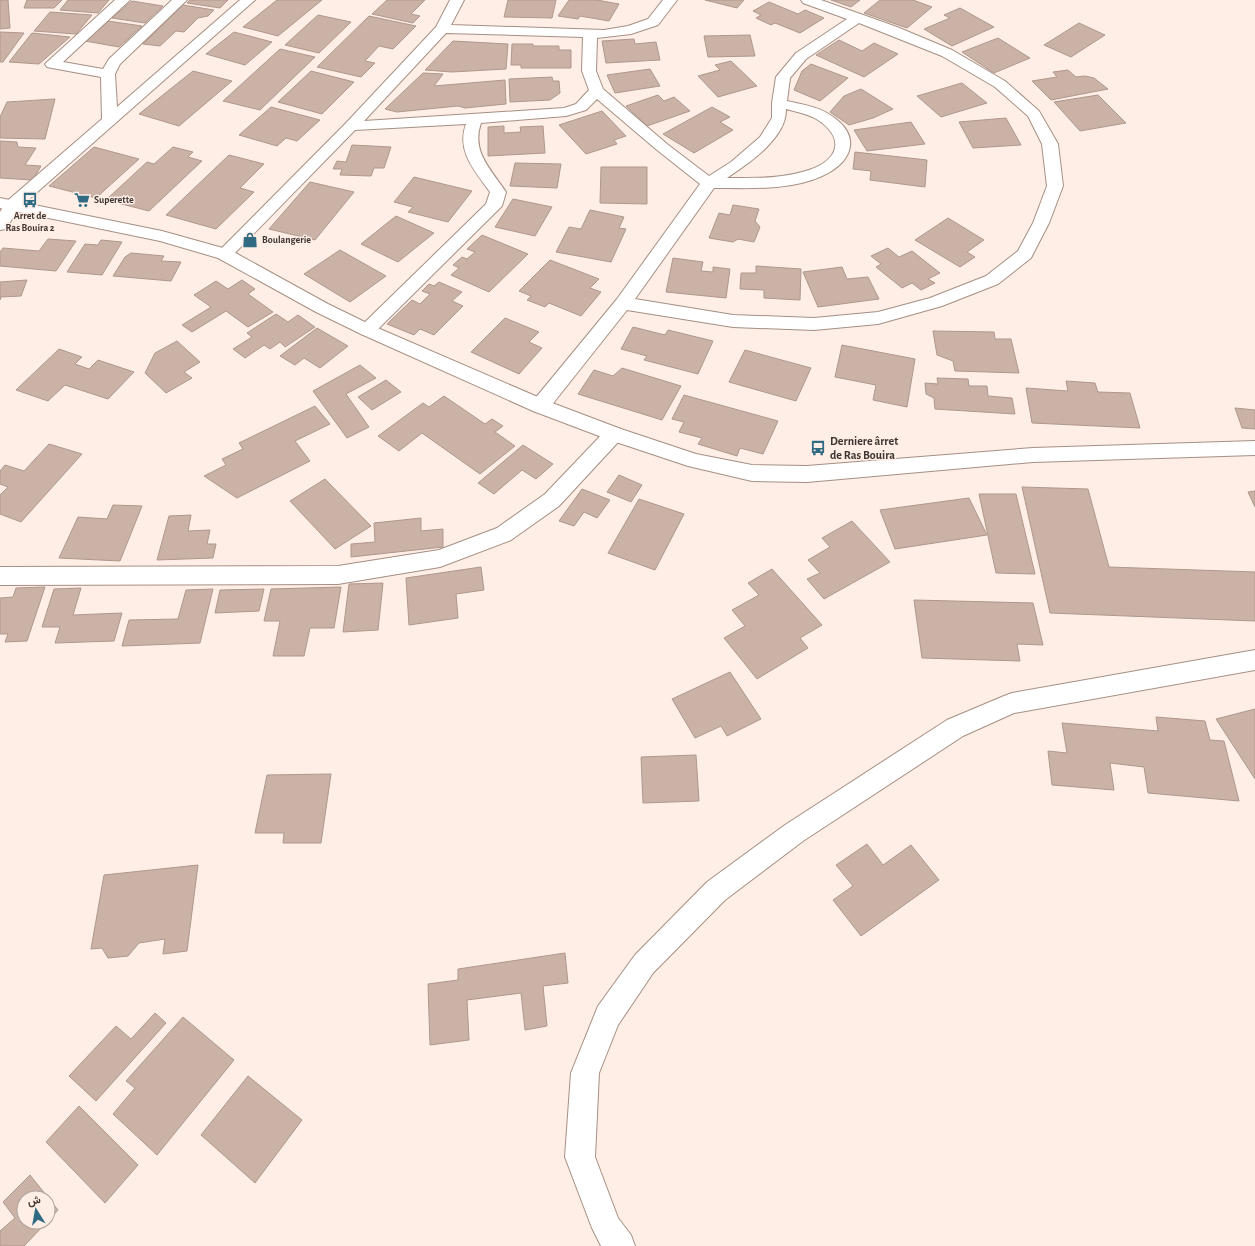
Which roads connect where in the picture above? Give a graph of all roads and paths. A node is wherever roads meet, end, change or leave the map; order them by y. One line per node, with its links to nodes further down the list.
1 (123, 0): 10 (street)
2 (180, 0): 10 (street)
3 (248, 0): 14 (street)
4 (457, 0): 8 (street)
5 (670, 0): 9 (street)
6 (808, 0): 7 (street)
7 (857, 18): 12 (street); 20 (street)
8 (442, 29): 9 (street); 15 (street)
9 (590, 34): 11 (street)
10 (108, 74): 14 (street)
11 (596, 91): 13 (street); 16 (street)
12 (779, 103): 16 (street); 16 (street)
13 (475, 119): 15 (street); 21 (street)
14 (110, 121): 17 (street)
15 (351, 126): 19 (street)
16 (709, 183): 20 (street)
17 (4, 206): 18 (street); 19 (street)
18 (0, 225)
19 (224, 254): 21 (street)
20 (623, 303): 22 (street)
21 (367, 330): 22 (street)
22 (540, 406): 23 (street)
23 (614, 434): 24 (street); 25 (street)
24 (1255, 448)
25 (0, 576)
26 (1255, 660): 27 (street)
27 (620, 1246)

